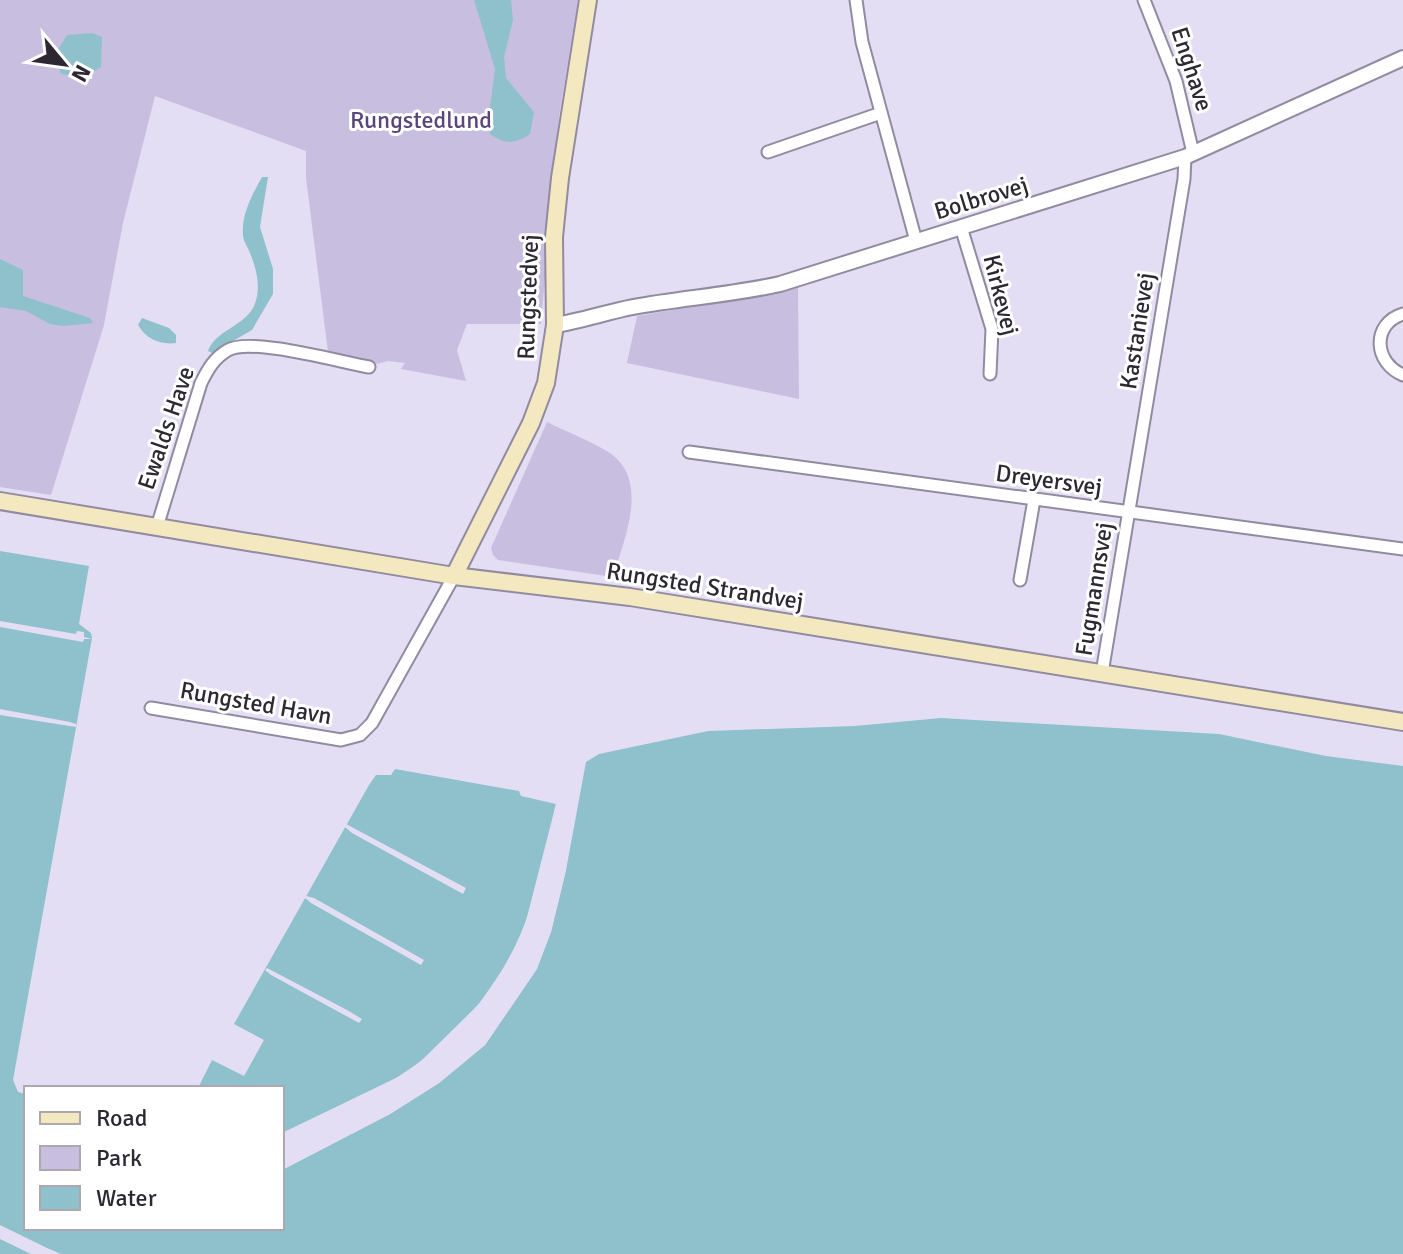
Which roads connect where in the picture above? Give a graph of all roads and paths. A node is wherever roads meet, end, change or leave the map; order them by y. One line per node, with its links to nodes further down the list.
1 (588, 0): 11 (main road, Rungstedvej)
2 (856, 0): 5 (street)
3 (1144, 0): 7 (street, Enghave)
4 (1403, 58): 7 (street, Bolbrovej)
5 (881, 113): 6 (street); 9 (street)
6 (768, 152)
7 (1189, 155): 8 (street, Bolbrovej); 18 (street, Kastanievej)
8 (961, 227): 9 (street, Bolbrovej); 13 (street, Kirkevej)
9 (916, 241): 11 (street, Bolbrovej)
10 (1403, 314): 14 (street)
11 (555, 325): 21 (main road, Rungstedvej)
12 (369, 367): 19 (street, Ewalds Have)
13 (990, 374)
14 (1403, 375)
15 (689, 452): 16 (street, Dreyersvej)
16 (1034, 500): 18 (street, Dreyersvej); 22 (street)
17 (0, 501): 19 (main road, Rungsted Strandvej)
18 (1129, 512): 20 (street, Dreyersvej); 23 (street, Fugmannsvej)
19 (157, 527): 21 (main road, Rungsted Strandvej)
20 (1403, 549)
21 (454, 576): 23 (main road, Rungsted Strandvej); 24 (street, Rungsted Havn)
22 (1020, 580)
23 (1102, 673): 25 (main road, Rungsted Strandvej)
24 (151, 708)
25 (1403, 722)

